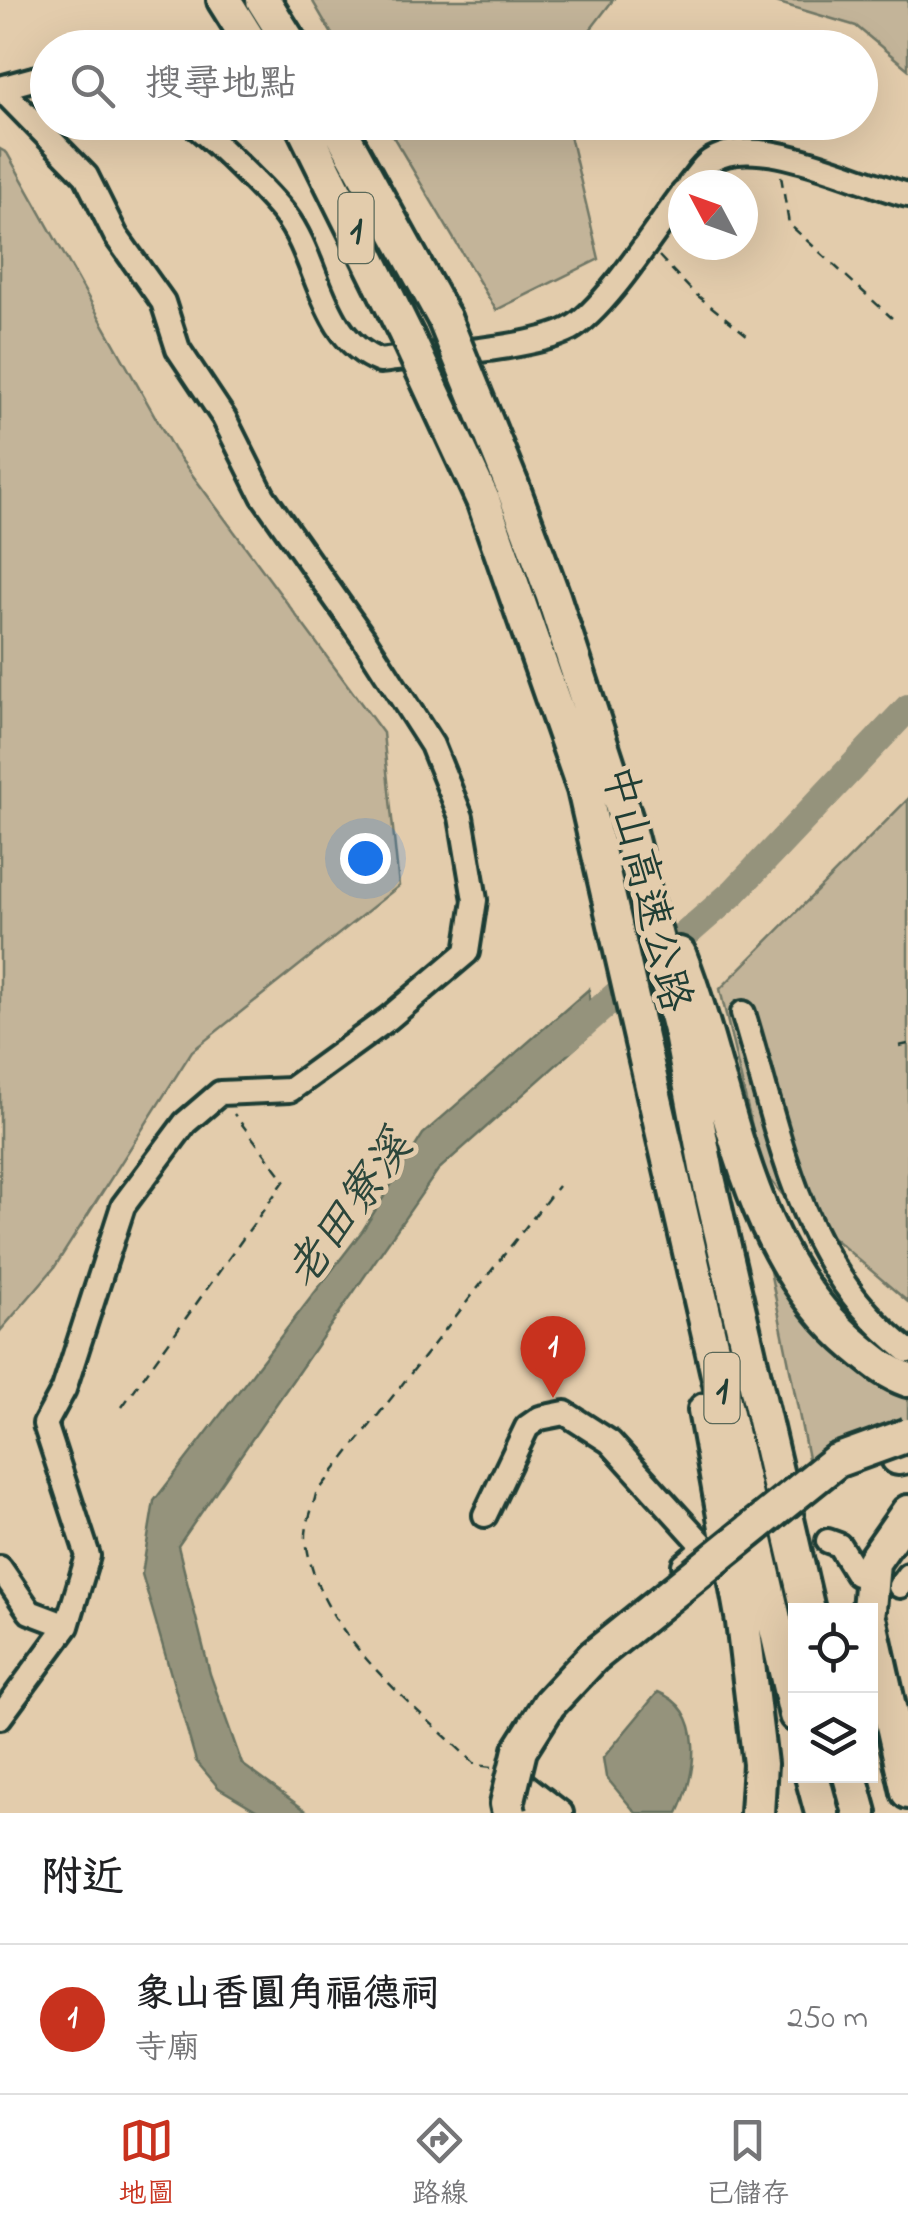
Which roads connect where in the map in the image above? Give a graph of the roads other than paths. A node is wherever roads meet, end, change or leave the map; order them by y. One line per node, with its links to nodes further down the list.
1 (224, 0): 3 (highway)
2 (263, 0): 4 (highway)
3 (243, 30)
4 (282, 30)
5 (30, 80): 6 (street)
6 (0, 89): 7 (street)
7 (30, 119)
8 (50, 140): 29 (street)
9 (208, 140): 14 (street)
10 (311, 140): 15 (highway, 中山高速公路 / 1, bridge)
11 (346, 140): 15 (highway, 中山高速公路 / 1, bridge)
12 (702, 170): 13 (street)
13 (908, 195)
14 (668, 213)
15 (497, 491): 17 (highway, 中山高速公路 / 1); 18 (highway, 中山高速公路 / 1)
16 (743, 1013): 19 (street)
17 (692, 1023): 20 (highway); 27 (highway, 中山高速公路 / 1)
18 (692, 1262): 31 (highway, 中山高速公路 / 1); 39 (highway)
19 (908, 1351)
20 (908, 1380)
21 (905, 1450): 36 (highway, bridge); 37 (highway)
22 (908, 1512): 28 (highway)
23 (485, 1515): 38 (street)
24 (828, 1541): 26 (street)
25 (0, 1568): 29 (street)
26 (857, 1574)
27 (806, 1603)
28 (869, 1603)
29 (67, 1626): 32 (street)
30 (878, 1658): 35 (highway)
31 (791, 1693)
32 (0, 1717)
33 (814, 1783): 40 (highway)
34 (852, 1783): 41 (highway)
35 (908, 1792)
36 (509, 1813)
37 (530, 1813)
38 (561, 1813)
39 (756, 1813)
40 (822, 1813)
41 (860, 1813)

